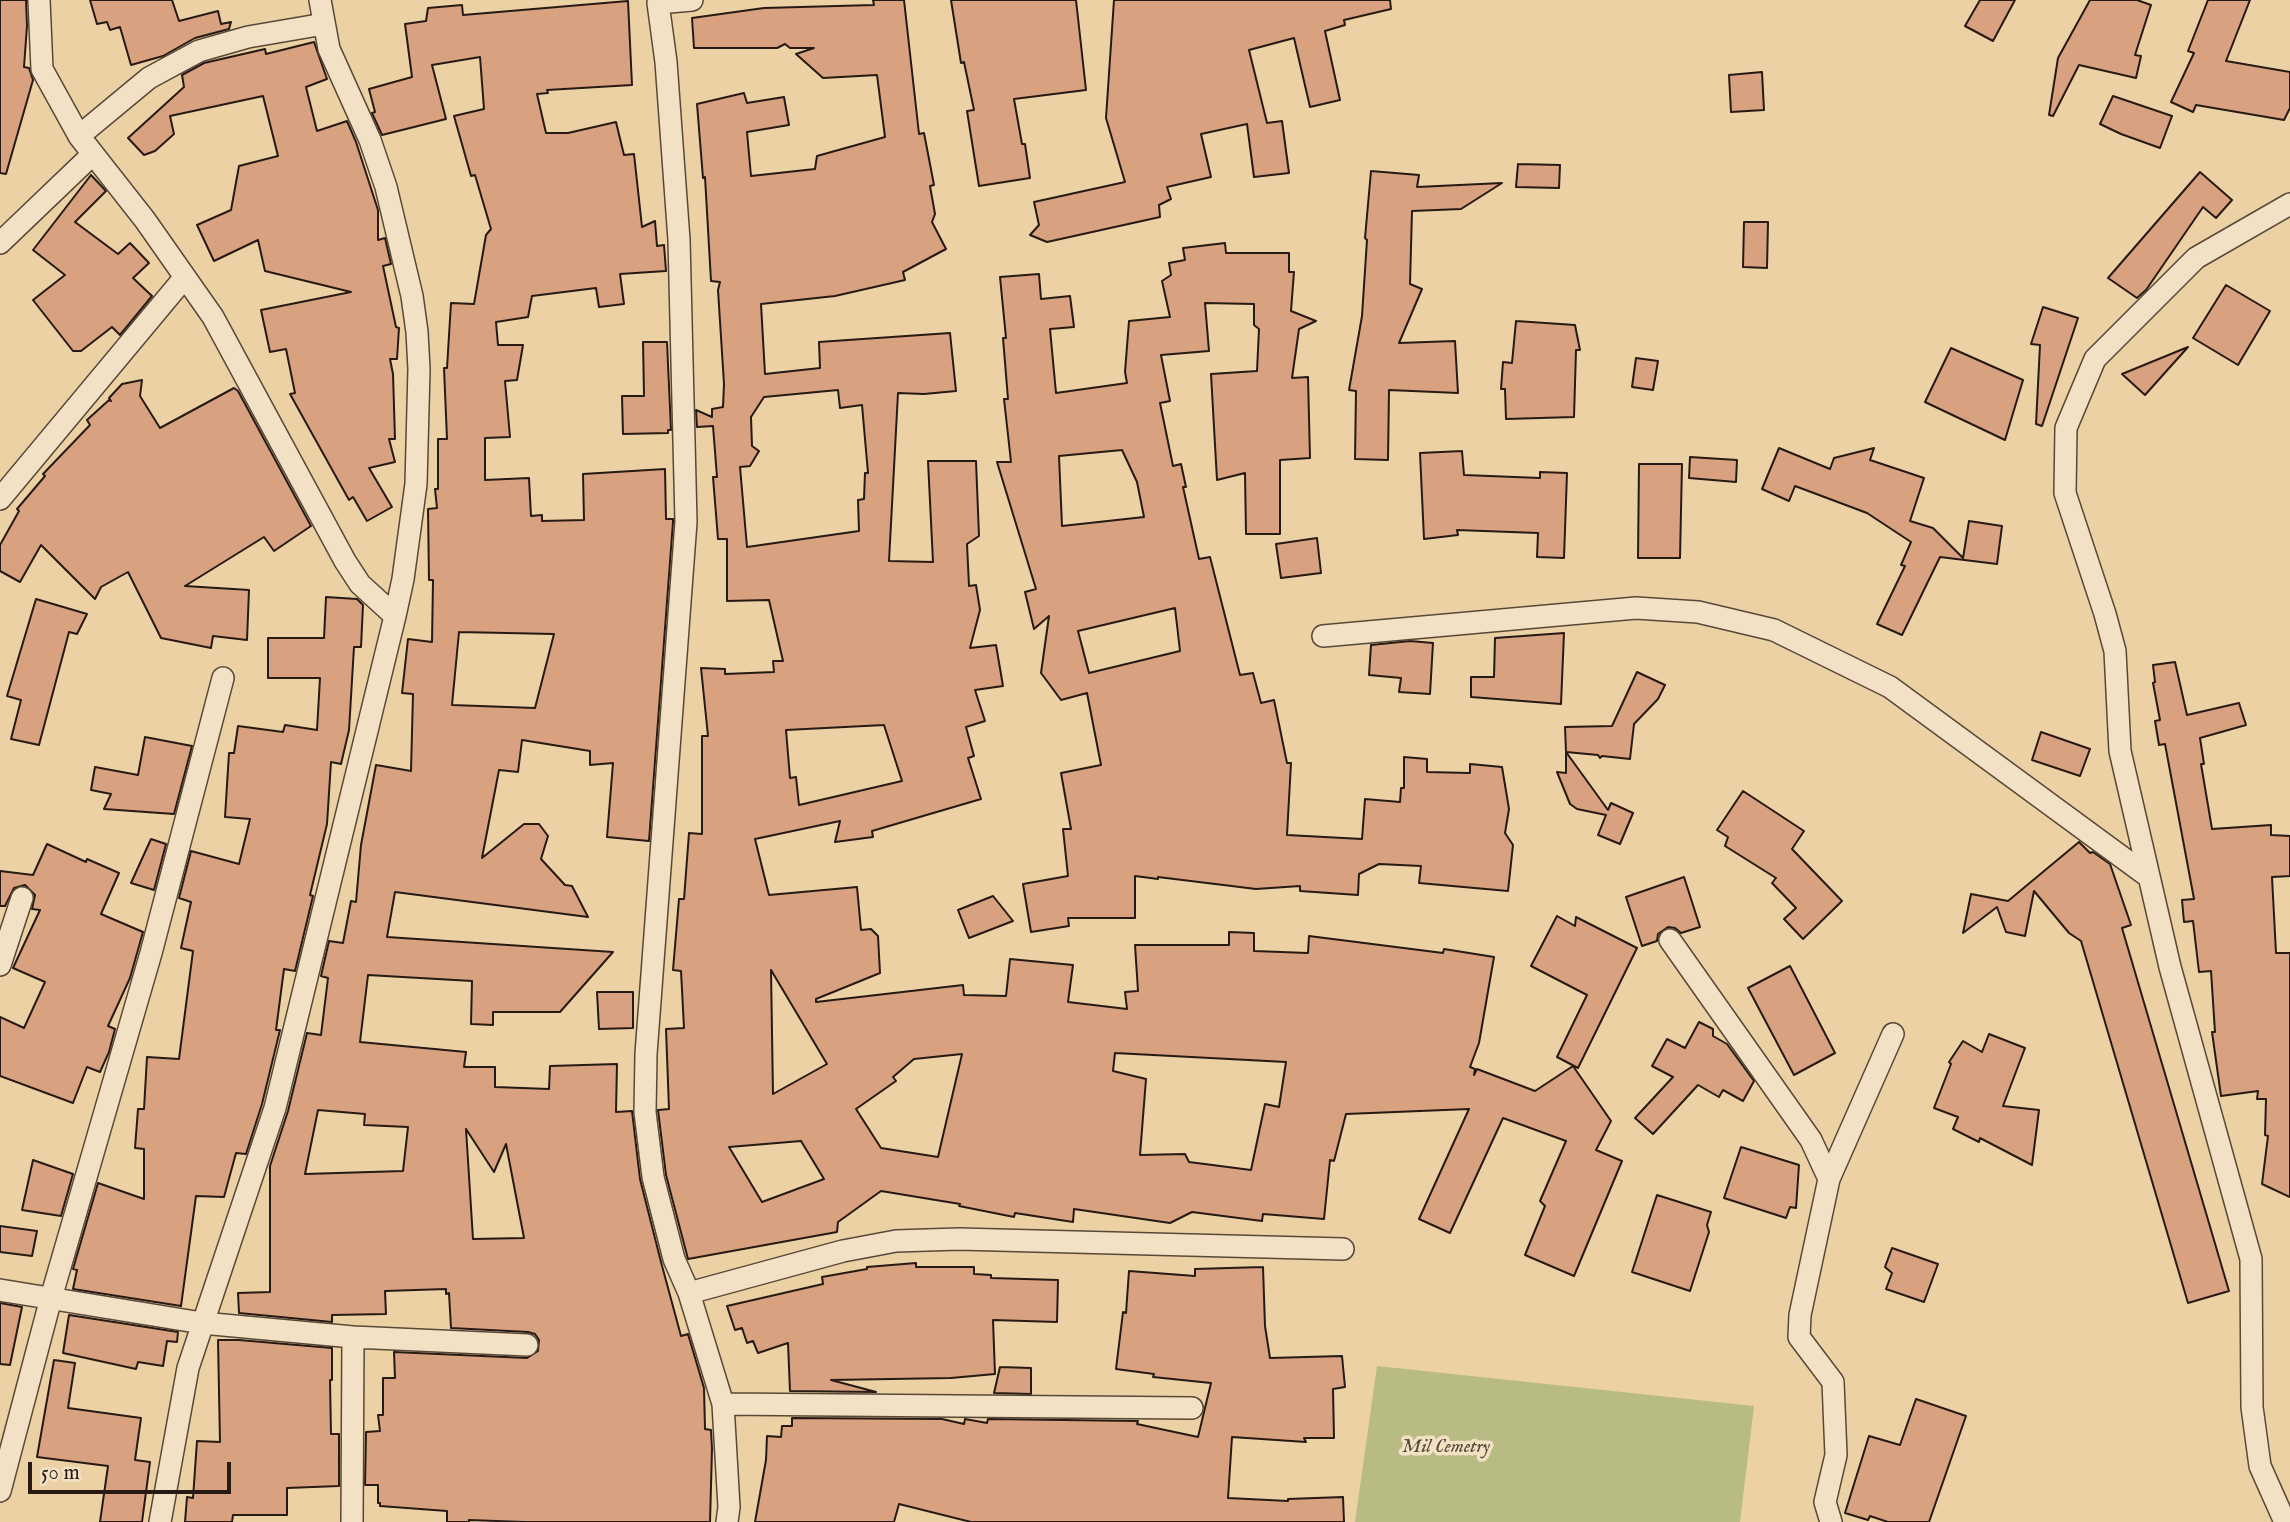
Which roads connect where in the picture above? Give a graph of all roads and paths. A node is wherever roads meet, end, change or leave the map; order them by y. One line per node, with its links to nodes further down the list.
1 (39, 0): 6 (street)
2 (320, 0): 5 (street)
3 (692, 0): 4 (street)
4 (658, 1): 23 (street)
5 (324, 24): 6 (street); 12 (street)
6 (79, 136): 7 (street)
7 (93, 154): 9 (street); 10 (street)
8 (2290, 204): 15 (street)
9 (0, 243)
10 (185, 277): 11 (street); 12 (street)
11 (0, 499)
12 (395, 616): 25 (street)
13 (1323, 636): 15 (street)
14 (223, 678): 24 (street)
15 (2149, 877): 35 (street)
16 (22, 898): 18 (street)
17 (1670, 940): 20 (street)
18 (0, 965)
19 (1893, 1034): 20 (street)
20 (1829, 1179): 34 (street)
21 (1343, 1249): 23 (street)
22 (0, 1290): 24 (street)
23 (689, 1293): 28 (street)
24 (51, 1298): 25 (street); 30 (street)
25 (202, 1323): 26 (street); 31 (street)
26 (353, 1337): 27 (street); 32 (street)
27 (527, 1345)
28 (723, 1405): 29 (street); 33 (street)
29 (1192, 1408)
30 (0, 1490)
31 (160, 1522)
32 (352, 1522)
33 (727, 1522)
34 (1831, 1522)
35 (2285, 1522)

